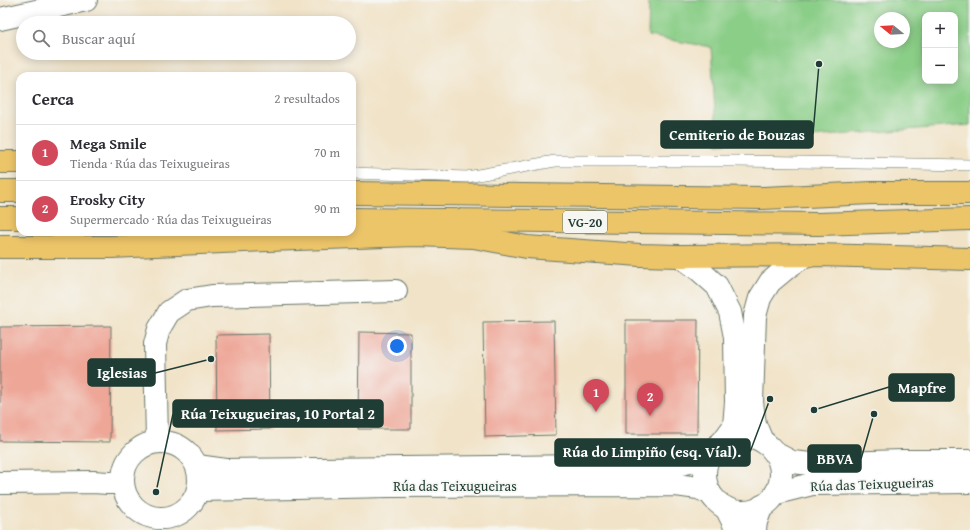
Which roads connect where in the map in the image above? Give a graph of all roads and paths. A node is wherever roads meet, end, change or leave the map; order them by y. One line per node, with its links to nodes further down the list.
1 (86, 0): 3 (street)
2 (16, 16): 4 (street)
3 (17, 16)
4 (0, 20)
5 (0, 162): 6 (highway)
6 (16, 162)
7 (970, 165): 8 (lane)
8 (356, 173)
9 (0, 191): 10 (highway)
10 (16, 191)
11 (356, 193): 13 (highway, VG-20)
12 (970, 193): 13 (highway)
13 (763, 198): 14 (highway, VG-20)
14 (970, 205)
15 (0, 218): 16 (highway)
16 (16, 218)
17 (356, 219): 19 (highway, VG-20)
18 (970, 219): 19 (highway, VG-20)
19 (818, 224): 20 (highway)
20 (970, 234)
21 (283, 236): 22 (highway)
22 (268, 240): 23 (highway); 25 (highway)
23 (0, 247)
24 (806, 255): 25 (highway); 26 (highway); 30 (street)
25 (680, 256): 29 (street)
26 (970, 259)
27 (396, 291): 28 (street)
28 (157, 441): 33 (street); 36 (street)
29 (723, 441): 30 (street, Rúa das Teixugueiras); 31 (street)
30 (768, 447): 32 (street, Rúa das Teixugueiras); 39 (street)
31 (709, 458): 33 (street, Rúa das Teixugueiras); 38 (street)
32 (970, 461)
33 (198, 466): 37 (street)
34 (970, 482): 39 (street, Rúa das Teixugueiras)
35 (0, 483): 36 (street)
36 (123, 483): 41 (street)
37 (198, 490): 38 (street, Rúa das Teixugueiras); 41 (street)
38 (710, 492): 40 (street)
39 (769, 500): 40 (street, Rúa das Teixugueiras); 43 (street)
40 (726, 508): 42 (street)
41 (160, 524)
42 (735, 530)
43 (755, 530)

